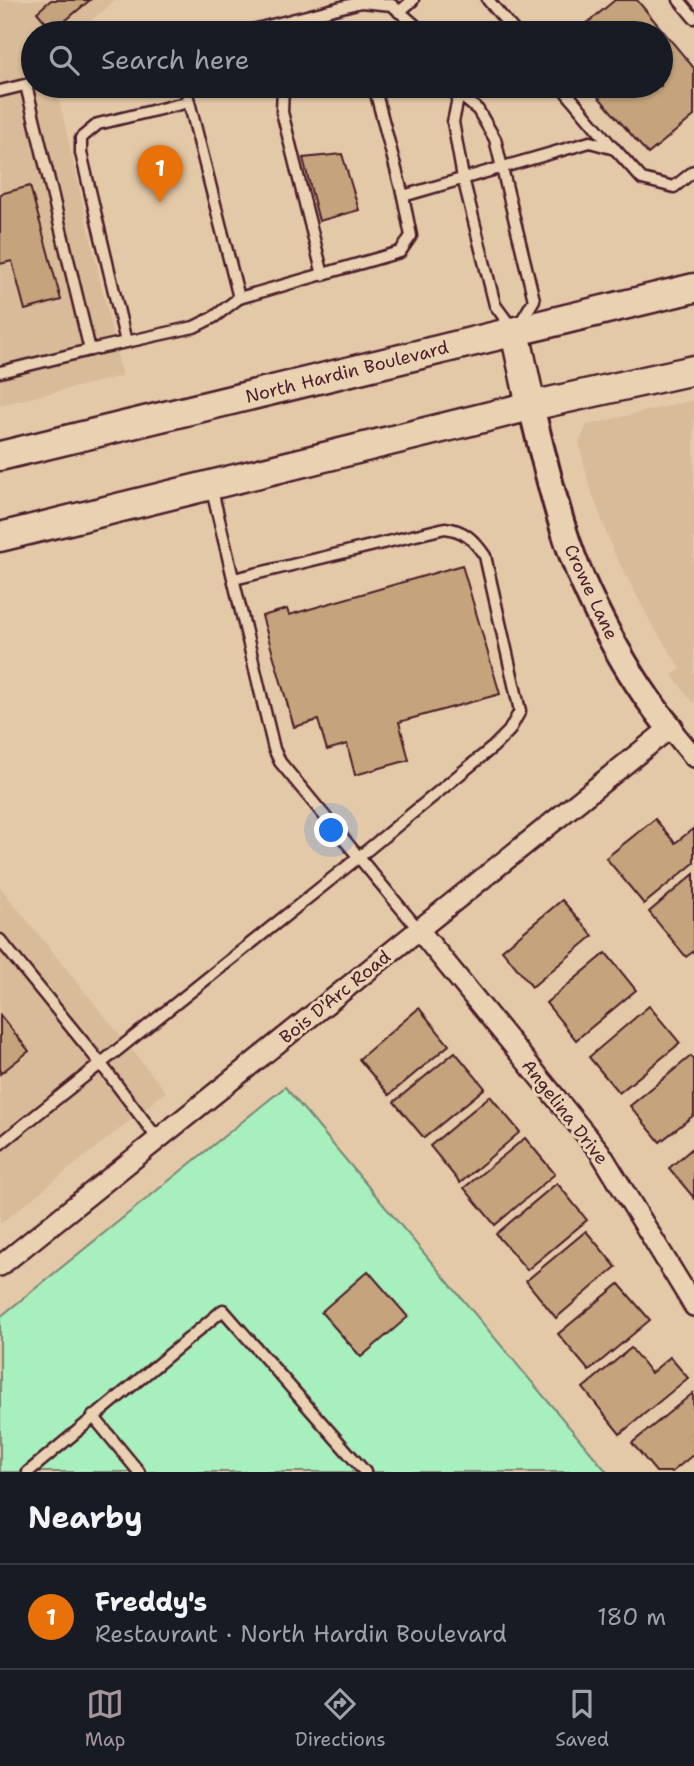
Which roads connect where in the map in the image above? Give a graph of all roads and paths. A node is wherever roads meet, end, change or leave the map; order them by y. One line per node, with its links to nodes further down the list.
1 (413, 0): 4 (lane)
2 (488, 0): 8 (lane)
3 (679, 0): 5 (lane)
4 (400, 12): 6 (lane); 7 (lane)
5 (694, 18)
6 (287, 21)
7 (410, 21)
8 (506, 21)
9 (21, 86): 10 (lane)
10 (0, 91)
11 (32, 98): 29 (lane)
12 (188, 98): 18 (lane)
13 (282, 98): 24 (lane)
14 (377, 98): 23 (lane)
15 (456, 98): 22 (lane)
16 (465, 98): 20 (lane)
17 (571, 98): 19 (lane)
18 (189, 102): 26 (lane); 28 (lane)
19 (615, 149): 20 (lane); 21 (lane)
20 (502, 168): 22 (lane); 27 (lane)
21 (694, 171)
22 (463, 178): 23 (lane); 27 (lane)
23 (403, 196): 24 (lane)
24 (323, 275): 26 (lane)
25 (694, 288): 27 (main road, North Hardin Boulevard)
26 (239, 298): 28 (lane)
27 (515, 332): 32 (main road); 33 (main road, North Hardin Boulevard)
28 (126, 342): 29 (lane)
29 (90, 350): 31 (lane)
30 (694, 370): 32 (main road)
31 (0, 372)
32 (531, 406): 34 (main road); 37 (street, Crowe Lane)
33 (0, 456)
34 (211, 485): 35 (main road); 36 (lane)
35 (0, 537)
36 (233, 579): 39 (lane); 39 (lane)
37 (670, 729): 38 (street, Crowe Lane); 40 (street, Bois D'Arc Road)
38 (694, 757)
39 (359, 857): 40 (lane); 42 (lane)
40 (419, 930): 43 (street, Bois D'Arc Road); 46 (street, Angelina Drive)
41 (0, 940): 42 (lane)
42 (101, 1064): 43 (lane); 44 (lane)
43 (158, 1139): 45 (street, Bois D'Arc Road)
44 (0, 1144)
45 (0, 1266)
46 (694, 1306)
47 (93, 1416): 48 (lane); 49 (lane); 50 (lane)
48 (28, 1472)
49 (139, 1472)
50 (365, 1472)

